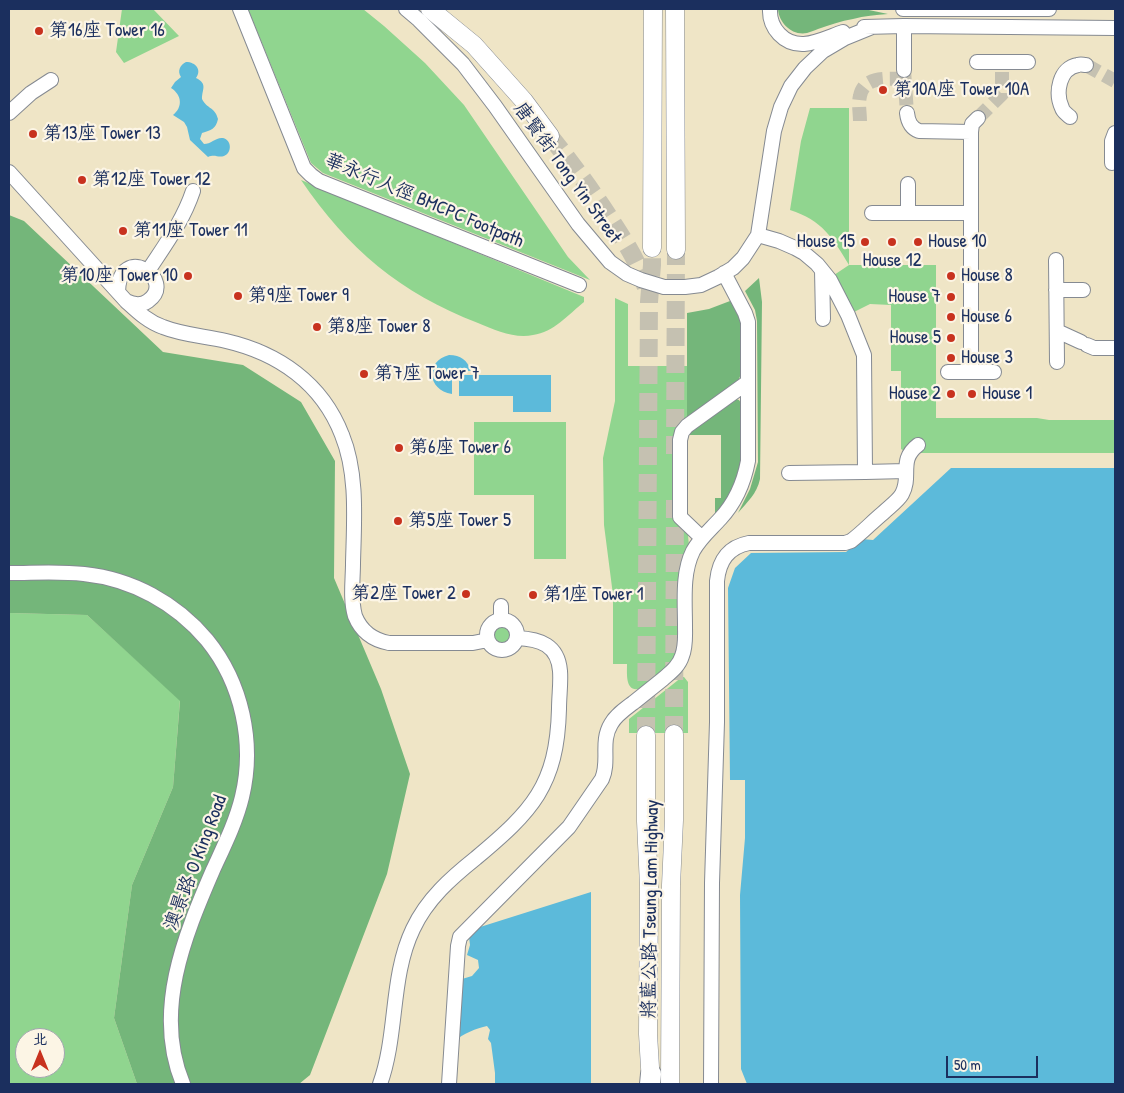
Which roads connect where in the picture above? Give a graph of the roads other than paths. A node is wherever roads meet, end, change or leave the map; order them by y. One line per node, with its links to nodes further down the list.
1 (240, 9): 38 (street, 華永行人徑 BMCPC Footpath)
2 (406, 9): 37 (street, 唐賢街 Tong Yin Street)
3 (430, 9): 23 (main road)
4 (653, 9): 32 (main road)
5 (675, 9): 33 (main road)
6 (770, 9): 9 (street, 唐賢街 Tong Yin Street)
7 (903, 9): 8 (street)
8 (1049, 9)
9 (872, 26): 10 (street, 唐賢街 Tong Yin Street); 31 (street, 唐賢街 Tong Yin Street)
10 (904, 26): 11 (street, 唐賢街 Tong Yin Street); 15 (street)
11 (1115, 28)
12 (977, 62): 13 (street)
13 (1028, 62)
14 (1086, 65): 19 (street)
15 (904, 70)
16 (51, 80): 17 (street)
17 (9, 113)
18 (907, 113): 21 (street)
19 (1070, 117)
20 (978, 118): 21 (street)
21 (971, 132): 30 (street)
22 (1115, 133): 24 (street)
23 (550, 136)
24 (1112, 163)
25 (9, 172): 41 (street)
26 (908, 184): 29 (street)
27 (192, 191): 36 (street)
28 (872, 213): 29 (street)
29 (908, 213): 30 (street)
30 (971, 213): 47 (street)
31 (758, 234): 35 (street); 37 (street, 唐賢街 Tong Yin Street)
32 (652, 248)
33 (676, 250)
34 (1056, 260): 39 (street)
35 (822, 270): 42 (street); 52 (street)
36 (148, 271): 41 (street); 41 (street)
37 (724, 273): 49 (street)
38 (579, 285)
39 (1056, 290): 40 (street); 43 (street)
40 (1083, 290)
41 (122, 297): 57 (street)
42 (823, 319)
43 (1056, 330): 44 (street); 45 (street)
44 (1115, 348)
45 (1057, 362)
46 (948, 372): 47 (street)
47 (971, 372): 48 (street)
48 (994, 372)
49 (748, 382): 54 (street); 54 (street)
50 (918, 445): 51 (street)
51 (906, 471): 52 (street); 65 (street)
52 (865, 472): 53 (street)
53 (789, 473)
54 (702, 538): 63 (street)
55 (9, 573): 61 (street, 澳景路 O King Road)
56 (517, 638): 57 (street); 57 (street); 62 (street)
57 (488, 640)
58 (674, 734): 64 (main road, 將藍公路 Tseung Lam Highway)
59 (646, 735): 60 (main road, 將藍公路 Tseung Lam Highway)
60 (651, 1081)
61 (183, 1084)
62 (380, 1084)
63 (449, 1084)
64 (670, 1084)
65 (711, 1084)

